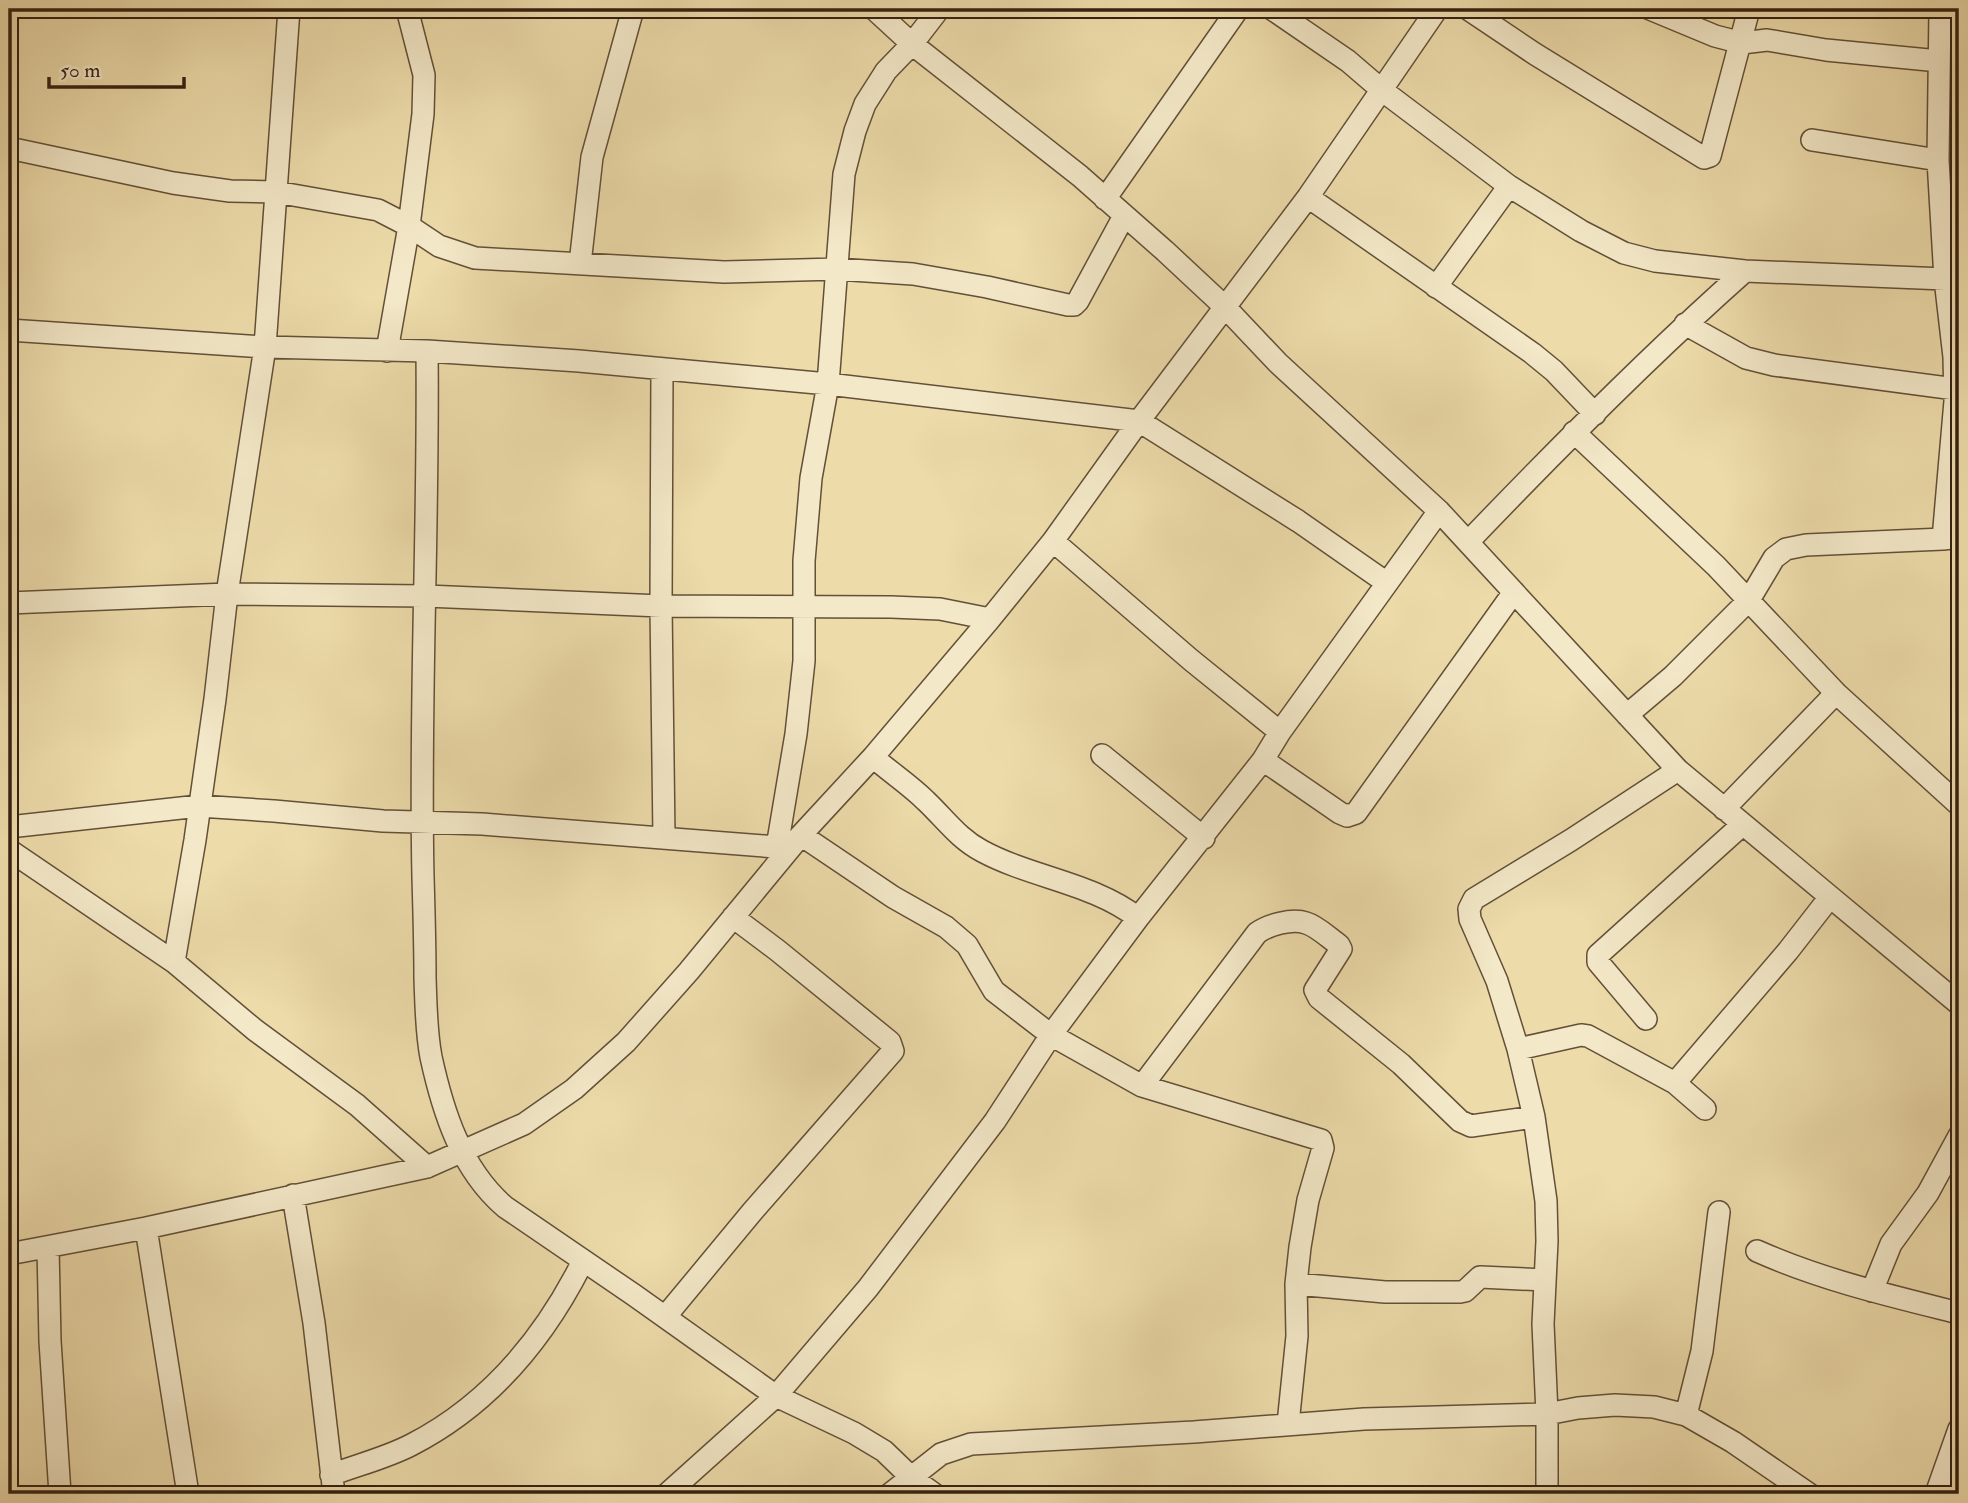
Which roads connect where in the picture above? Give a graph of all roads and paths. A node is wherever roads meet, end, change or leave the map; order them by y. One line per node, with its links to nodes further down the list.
1 (289, 9): 21 (street)
2 (407, 9): 25 (street)
3 (633, 9): 26 (street)
4 (873, 9): 14 (street)
5 (939, 9): 14 (street)
6 (1238, 9): 23 (street)
7 (1272, 9): 16 (street)
8 (1437, 9): 16 (street)
9 (1468, 9): 13 (street)
10 (1650, 9): 13 (street)
11 (1749, 9): 13 (street)
12 (1940, 9): 15 (street)
13 (1742, 43): 15 (street)
14 (912, 44): 23 (street); 27 (street)
15 (1939, 61): 19 (street)
16 (1383, 91): 20 (street); 22 (street)
17 (1812, 140): 19 (street)
18 (9, 148): 21 (street)
19 (1938, 160): 29 (street)
20 (1509, 186): 28 (street); 30 (street)
21 (276, 192): 25 (street); 34 (street)
22 (1308, 197): 30 (street); 31 (street)
23 (1105, 199): 24 (street)
24 (1124, 216): 27 (street); 31 (street)
25 (409, 226): 26 (street); 35 (street)
26 (580, 264): 27 (street)
27 (836, 269): 38 (street)
28 (1745, 271): 29 (street); 32 (street)
29 (1945, 279): 39 (street)
30 (1436, 287): 40 (street)
31 (1225, 307): 41 (street); 43 (street)
32 (1685, 324): 39 (street); 40 (street)
33 (9, 330): 34 (street)
34 (265, 347): 35 (street); 49 (street)
35 (387, 351): 36 (street)
36 (427, 351): 37 (street); 50 (street)
37 (662, 369): 38 (street); 53 (street)
38 (828, 384): 41 (street); 54 (street)
39 (1955, 389): 44 (street)
40 (1595, 414): 42 (street)
41 (1139, 421): 45 (street); 47 (street)
42 (1574, 432): 46 (street); 51 (street)
43 (1439, 511): 46 (street); 47 (street)
44 (1951, 538): 51 (street)
45 (1053, 541): 55 (street); 58 (street)
46 (1468, 542): 48 (street)
47 (1387, 583): 58 (street)
48 (1514, 592): 57 (street); 61 (street)
49 (227, 594): 50 (street); 52 (street); 64 (street)
50 (426, 596): 53 (street); 66 (street)
51 (1749, 600): 56 (street); 57 (street)
52 (9, 603)
53 (661, 606): 54 (street); 69 (street)
54 (802, 606): 55 (street); 71 (street)
55 (990, 619): 60 (street)
56 (1836, 693): 63 (street); 65 (street)
57 (1627, 715): 62 (street)
58 (1280, 732): 61 (street)
59 (1102, 755): 70 (street)
60 (873, 757): 71 (street); 75 (street)
61 (1264, 760): 70 (street)
62 (1678, 770): 65 (street); 80 (street)
63 (1959, 805)
64 (200, 806): 66 (street); 68 (street); 76 (street)
65 (1724, 809): 67 (street)
66 (422, 822): 69 (street); 86 (street)
67 (1742, 825): 73 (street); 78 (street)
68 (9, 827)
69 (664, 838): 71 (street)
70 (1204, 838): 75 (street)
71 (790, 843): 74 (street); 79 (street)
72 (9, 850): 76 (street)
73 (1830, 897): 77 (street); 81 (street)
74 (733, 917): 86 (street); 99 (street)
75 (1138, 918): 79 (street)
76 (174, 962): 87 (street)
77 (1959, 1004)
78 (1646, 1019)
79 (1051, 1035): 82 (street); 100 (street)
80 (1518, 1049): 81 (street); 84 (street)
81 (1675, 1083): 83 (street)
82 (1142, 1086): 84 (street); 96 (street)
83 (1705, 1110)
84 (1534, 1117): 95 (street)
85 (1959, 1136): 97 (street)
86 (462, 1152): 87 (street); 94 (street)
87 (427, 1167): 88 (street)
88 (293, 1195): 90 (street); 106 (street)
89 (1719, 1212): 102 (street)
90 (146, 1228): 91 (street); 108 (street)
91 (48, 1247): 93 (street); 107 (street)
92 (1757, 1251): 97 (street)
93 (9, 1254)
94 (583, 1261): 99 (street); 106 (street)
95 (1545, 1280): 96 (street); 101 (street)
96 (1296, 1284): 103 (street)
97 (1872, 1292): 98 (street)
98 (1959, 1313)
99 (665, 1317): 100 (street)
100 (776, 1396): 105 (street); 109 (street)
101 (1547, 1414): 102 (street); 103 (street); 112 (street)
102 (1686, 1415): 113 (street)
103 (1288, 1424): 105 (street)
104 (1958, 1435): 114 (street)
105 (912, 1478): 110 (street); 111 (street)
106 (333, 1485)
107 (60, 1494)
108 (188, 1494)
109 (667, 1494)
110 (890, 1494)
111 (934, 1494)
112 (1547, 1494)
113 (1809, 1494)
114 (1936, 1494)

